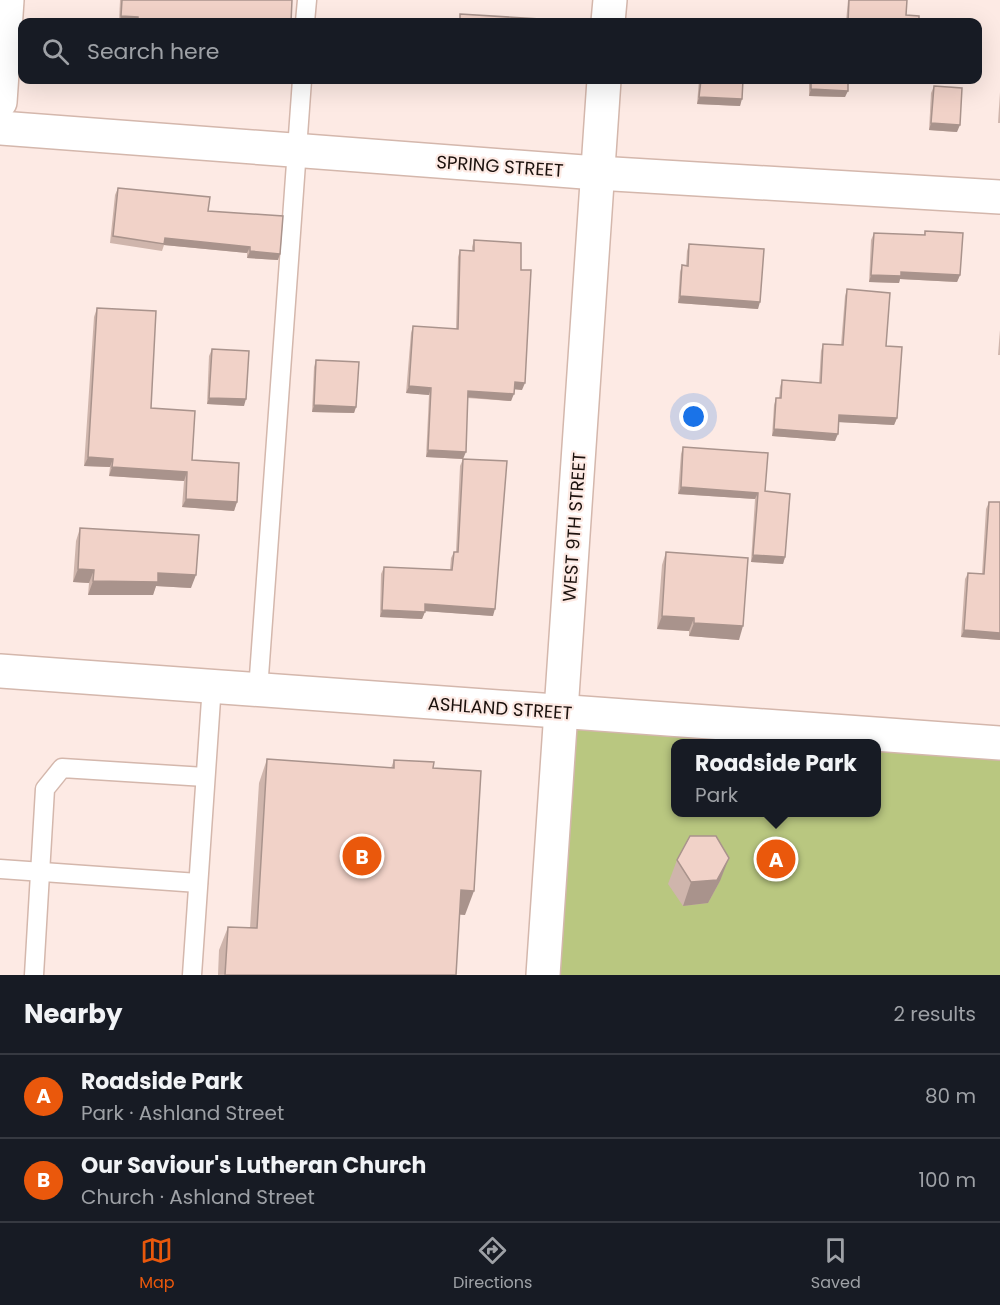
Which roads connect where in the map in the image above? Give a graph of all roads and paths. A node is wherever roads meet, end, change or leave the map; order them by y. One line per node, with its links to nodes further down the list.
1 (7, 0): 8 (street)
2 (307, 0): 4 (lane)
3 (610, 0): 5 (street)
4 (305, 18)
5 (608, 18)
6 (302, 84): 10 (lane)
7 (604, 84): 11 (street, WEST 9TH STREET)
8 (0, 102)
9 (0, 128): 10 (street, SPRING STREET)
10 (298, 151): 11 (street, SPRING STREET); 15 (lane)
11 (597, 174): 12 (street, SPRING STREET); 16 (street, WEST 9TH STREET)
12 (1000, 196)
13 (0, 671): 14 (street, ASHLAND STREET)
14 (212, 685): 15 (street, ASHLAND STREET); 18 (lane)
15 (258, 690): 16 (street, ASHLAND STREET)
16 (561, 712): 17 (street, ASHLAND STREET); 24 (street, WEST 9TH STREET)
17 (1000, 743)
18 (205, 777): 20 (lane); 21 (lane)
19 (0, 869): 20 (lane)
20 (39, 872): 21 (lane); 22 (lane)
21 (198, 883): 23 (lane)
22 (34, 975)
23 (192, 975)
24 (543, 975)

